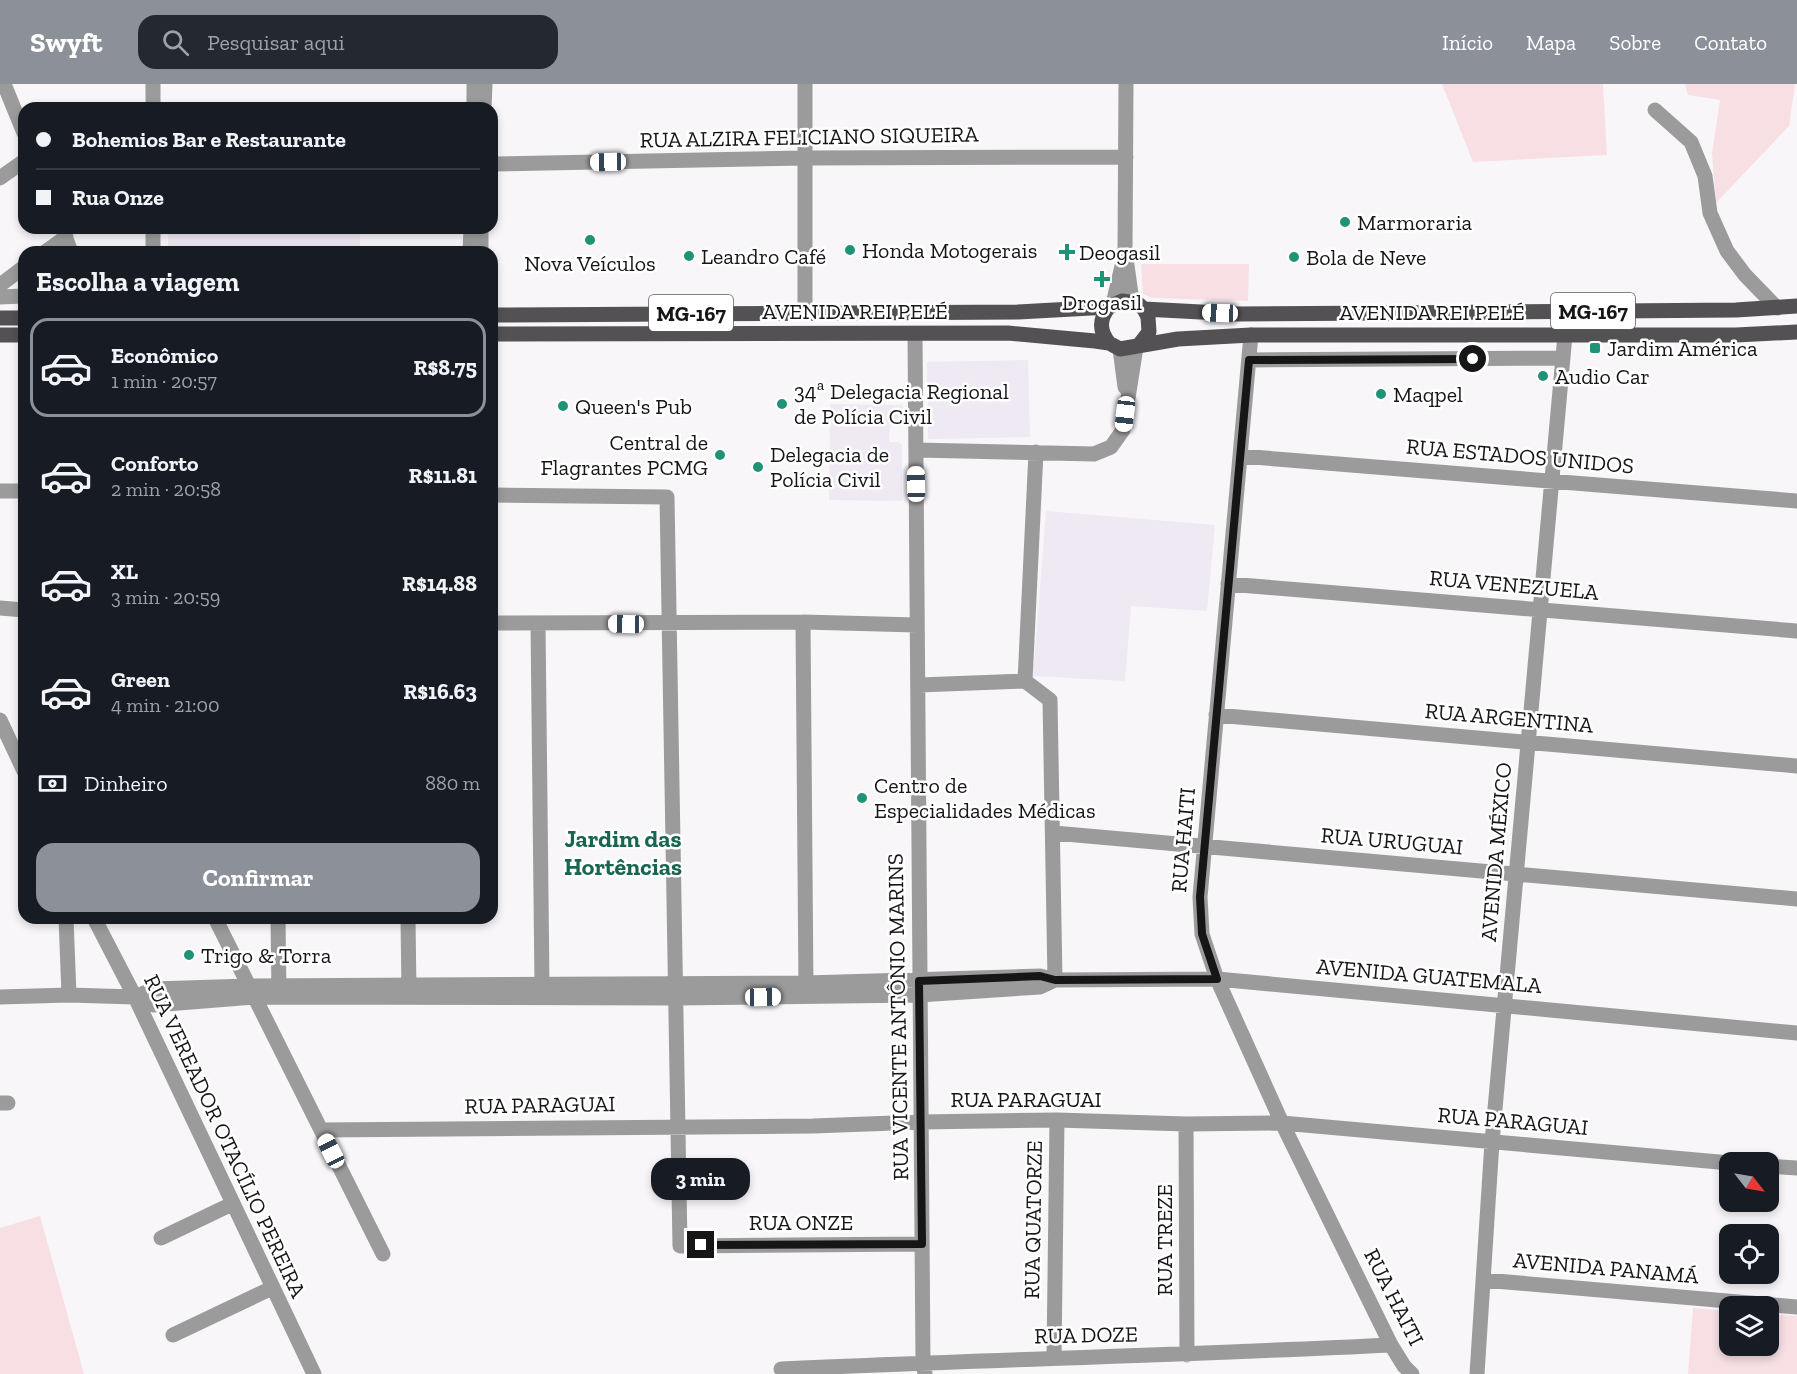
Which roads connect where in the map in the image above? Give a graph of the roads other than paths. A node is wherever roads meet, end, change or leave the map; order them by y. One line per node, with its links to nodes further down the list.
1 (4, 84): 11 (street)
2 (153, 84): 7 (street)
3 (474, 84): 8 (street)
4 (485, 84): 9 (street)
5 (805, 84): 13 (street)
6 (1126, 84): 12 (street)
7 (153, 102)
8 (474, 102)
9 (484, 102)
10 (1655, 110): 27 (street)
11 (18, 118)
12 (1126, 157): 13 (street, RUA ALZIRA FELICIANO SIQUEIRA); 19 (street)
13 (805, 158): 14 (street, RUA ALZIRA FELICIANO SIQUEIRA); 28 (street)
14 (498, 164)
15 (18, 165): 16 (street)
16 (0, 178)
17 (62, 234): 18 (street)
18 (51, 246)
19 (1125, 251): 24 (street); 25 (street)
20 (18, 272): 21 (street)
21 (0, 285)
22 (18, 296): 23 (street)
23 (0, 297)
24 (1111, 305): 25 (main road, AVENIDA REI PELÉ); 28 (main road, AVENIDA REI PELÉ / MG-167); 39 (main road)
25 (1138, 305): 27 (main road, AVENIDA REI PELÉ / MG-167); 40 (main road)
26 (1797, 306): 27 (main road, AVENIDA REI PELÉ / MG-167)
27 (1777, 308)
28 (805, 312): 29 (main road, AVENIDA REI PELÉ / MG-167)
29 (498, 315)
30 (0, 318): 31 (main road)
31 (18, 318)
32 (1797, 332): 38 (main road, AVENIDA REI PELÉ / MG-167)
33 (498, 334): 36 (main road, AVENIDA REI PELÉ / MG-167)
34 (0, 335): 35 (main road)
35 (18, 335)
36 (915, 335): 39 (main road, AVENIDA REI PELÉ / MG-167); 44 (street, RUA VICENTE ANTÔNIO MARINS)
37 (1251, 335): 38 (main road, AVENIDA REI PELÉ / MG-167); 40 (main road, AVENIDA REI PELÉ / MG-167); 42 (street, RUA HAITI)
38 (1565, 335): 41 (street, AVENIDA MÉXICO)
39 (1115, 346): 40 (main road, AVENIDA REI PELÉ); 43 (street)
40 (1138, 346): 43 (street)
41 (1563, 358): 42 (street); 47 (street, AVENIDA MÉXICO)
42 (1249, 360): 46 (street, RUA HAITI)
43 (1127, 399): 45 (street)
44 (916, 450): 45 (street); 60 (street, RUA VICENTE ANTÔNIO MARINS)
45 (1036, 452): 62 (street)
46 (1240, 456): 47 (street, RUA ESTADOS UNIDOS); 52 (street, RUA HAITI)
47 (1552, 482): 51 (street, RUA ESTADOS UNIDOS); 55 (street, AVENIDA MÉXICO)
48 (0, 491): 49 (street)
49 (18, 491)
50 (498, 495): 59 (street)
51 (1797, 501)
52 (1228, 584): 55 (street, RUA VENEZUELA); 64 (street, RUA HAITI)
53 (0, 608): 54 (street)
54 (18, 610)
55 (1540, 610): 61 (street, RUA VENEZUELA); 66 (street, AVENIDA MÉXICO)
56 (803, 622): 59 (street); 60 (street); 82 (street)
57 (498, 623): 58 (street)
58 (538, 623): 59 (street); 80 (street)
59 (671, 624): 84 (street)
60 (917, 625): 63 (street, RUA VICENTE ANTÔNIO MARINS)
61 (1797, 631)
62 (1026, 681): 63 (street); 69 (street)
63 (919, 685): 81 (street, RUA VICENTE ANTÔNIO MARINS)
64 (1216, 715): 66 (street, RUA ARGENTINA); 70 (street, RUA HAITI)
65 (0, 720): 67 (street)
66 (1528, 742): 68 (street, RUA ARGENTINA); 71 (street, AVENIDA MÉXICO)
67 (18, 758)
68 (1797, 766)
69 (1054, 833): 70 (street, RUA URUGUAI); 79 (street)
70 (1204, 847): 71 (street, RUA URUGUAI); 78 (street, RUA HAITI)
71 (1516, 875): 72 (street, RUA URUGUAI); 90 (street, AVENIDA MÉXICO)
72 (1797, 899)
73 (66, 924): 87 (street)
74 (97, 924): 89 (street, RUA VEREADOR OTACÍLIO PEREIRA)
75 (218, 924): 85 (street)
76 (278, 924): 86 (street)
77 (408, 924): 83 (street)
78 (1217, 979): 79 (street, AVENIDA GUATEMALA); 90 (street, AVENIDA GUATEMALA); 95 (street, RUA HAITI)
79 (1055, 980): 81 (street, AVENIDA GUATEMALA)
80 (542, 985): 83 (street); 84 (street)
81 (919, 988): 82 (street, AVENIDA GUATEMALA); 93 (street, RUA VICENTE ANTÔNIO MARINS)
82 (806, 990): 84 (street, AVENIDA GUATEMALA)
83 (409, 991): 84 (street); 86 (street)
84 (675, 991): 96 (street)
85 (251, 992): 86 (street); 89 (street); 97 (street)
86 (279, 992)
87 (69, 995): 88 (street); 89 (street)
88 (0, 997)
89 (135, 997): 102 (street, RUA VEREADOR OTACÍLIO PEREIRA)
90 (1505, 1006): 91 (street, AVENIDA GUATEMALA); 98 (street, AVENIDA MÉXICO)
91 (1797, 1033)
92 (1057, 1120): 93 (street, RUA PARAGUAI); 94 (street, RUA PARAGUAI); 112 (street, RUA QUATORZE)
93 (921, 1122): 96 (street, RUA PARAGUAI); 104 (street, RUA VICENTE ANTÔNIO MARINS)
94 (1186, 1124): 95 (street, RUA PARAGUAI); 111 (street, RUA TREZE)
95 (1282, 1124): 98 (street, RUA PARAGUAI); 110 (street, RUA HAITI)
96 (677, 1126): 97 (street, RUA PARAGUAI); 104 (street, RUA ONZE)
97 (321, 1130): 105 (street)
98 (1492, 1142): 99 (street, RUA PARAGUAI); 106 (street, AVENIDA MÉXICO)
99 (1719, 1161)
100 (1779, 1167): 101 (street)
101 (1797, 1168)
102 (232, 1204): 103 (street); 107 (street, RUA VEREADOR OTACÍLIO PEREIRA)
103 (161, 1238)
104 (922, 1244): 113 (street, RUA VICENTE ANTÔNIO MARINS)
105 (383, 1254)
106 (1484, 1280): 108 (street, AVENIDA PANAMÁ); 117 (street, AVENIDA MÉXICO)
107 (272, 1288): 109 (street); 115 (street, RUA VEREADOR OTACÍLIO PEREIRA)
108 (1797, 1307)
109 (173, 1335)
110 (1391, 1345): 111 (street, RUA DOZE); 116 (street, RUA HAITI)
111 (1187, 1355): 112 (street, RUA DOZE)
112 (1054, 1357): 113 (street, RUA DOZE)
113 (924, 1368): 114 (street, RUA DOZE)
114 (781, 1369)
115 (313, 1374)
116 (1412, 1374)
117 (1477, 1374)

